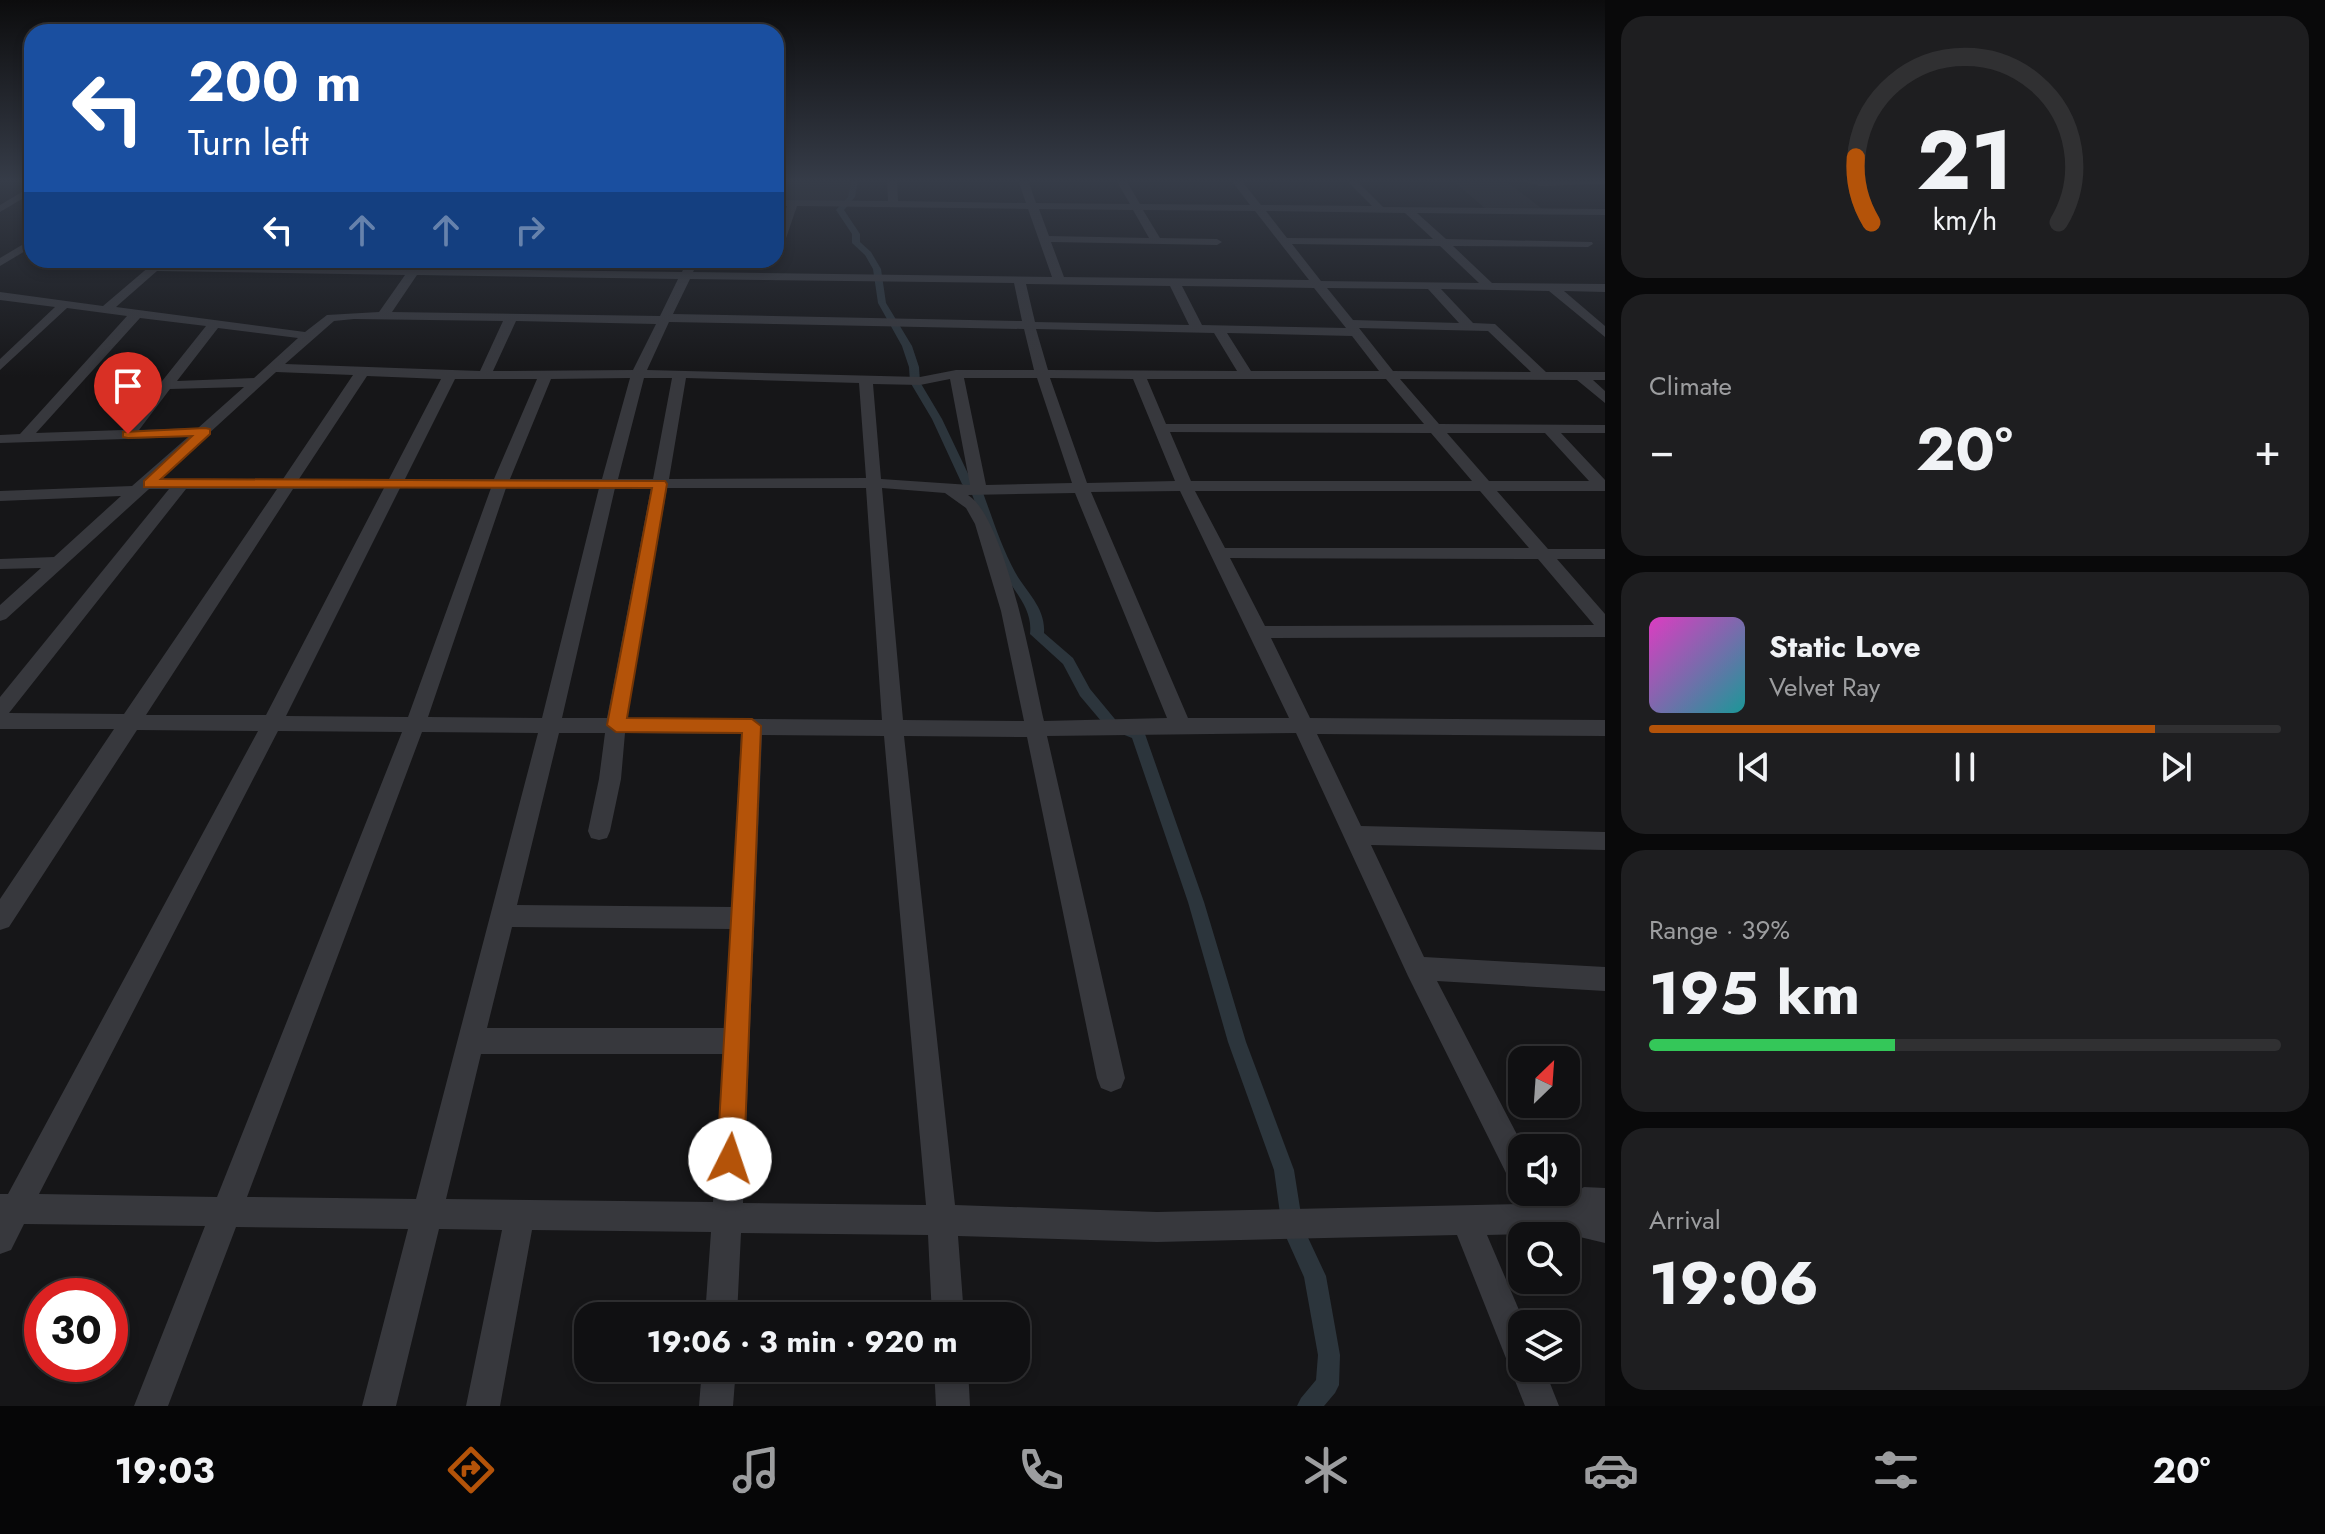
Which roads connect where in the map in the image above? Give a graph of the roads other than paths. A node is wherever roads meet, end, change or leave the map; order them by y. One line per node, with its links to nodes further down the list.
1 (1046, 246): 18 (street)
2 (1288, 246): 20 (street)
3 (1445, 246): 22 (street)
4 (154, 268): 27 (street)
5 (254, 268): 11 (street)
6 (351, 268): 11 (street)
7 (484, 268): 13 (street)
8 (598, 268): 14 (street)
9 (689, 268): 16 (street)
10 (769, 268): 15 (street)
11 (348, 272): 12 (street)
12 (413, 272): 13 (street); 29 (street)
13 (481, 273): 14 (street)
14 (595, 274): 16 (street)
15 (767, 275): 16 (street); 17 (street)
16 (685, 276): 31 (street)
17 (1019, 280): 18 (street); 34 (street)
18 (1059, 280): 19 (street)
19 (1174, 282): 20 (street); 36 (street)
20 (1316, 282): 21 (street); 35 (street)
21 (1430, 284): 22 (street); 33 (street)
22 (1488, 285): 23 (street)
23 (1551, 286): 24 (street); 38 (street)
24 (1605, 288)
25 (0, 296): 26 (street)
26 (64, 305): 27 (street); 40 (street)
27 (105, 310): 28 (street)
28 (138, 312): 32 (street); 66 (street)
29 (382, 317): 30 (street); 39 (street)
30 (511, 318): 31 (street); 43 (street)
31 (665, 319): 34 (street); 45 (street)
32 (215, 323): 39 (street); 58 (street)
33 (1469, 326): 35 (street); 50 (street)
34 (1030, 327): 36 (street); 49 (street)
35 (1353, 328): 37 (street); 54 (street)
36 (1198, 330): 37 (street)
37 (1219, 330): 53 (street)
38 (1605, 333)
39 (309, 336): 41 (street)
40 (0, 366)
41 (272, 368): 42 (street); 57 (street)
42 (363, 371): 48 (street); 68 (street)
43 (485, 374): 44 (street); 48 (street)
44 (546, 374): 45 (street); 71 (street)
45 (638, 374): 46 (street); 74 (street)
46 (680, 374): 56 (street); 72 (street)
47 (956, 374): 49 (street); 56 (street); 81 (street)
48 (450, 375): 73 (street)
49 (1044, 375): 52 (street); 78 (street)
50 (1542, 375): 51 (street); 54 (street)
51 (1580, 375): 55 (street); 59 (street)
52 (1139, 376): 53 (street); 60 (street)
53 (1247, 376): 54 (street)
54 (1390, 376): 61 (street)
55 (1605, 376)
56 (866, 381): 69 (street)
57 (256, 382): 58 (street); 64 (street)
58 (166, 385): 65 (street)
59 (1605, 399)
60 (1163, 428): 61 (street); 75 (street)
61 (1436, 428): 62 (street); 76 (street)
62 (1548, 428): 63 (street); 80 (street)
63 (1605, 429)
64 (205, 432): 65 (street); 77 (street)
65 (128, 434): 66 (street)
66 (24, 438): 67 (street)
67 (0, 439)
68 (289, 483): 70 (street); 73 (street); 94 (street)
69 (873, 483): 72 (street); 79 (street); 100 (street)
70 (181, 484): 77 (street); 91 (street)
71 (500, 484): 73 (street); 74 (street); 95 (street)
72 (660, 484): 74 (street); 98 (street)
73 (393, 485): 93 (street)
74 (608, 485): 96 (street)
75 (1185, 486): 76 (street); 78 (street); 83 (street)
76 (1484, 486): 80 (street); 84 (street)
77 (144, 487): 82 (street); 86 (street)
78 (1082, 487): 81 (street); 97 (street)
79 (951, 489): 81 (street); 103 (street)
80 (1601, 489)
81 (979, 490)
82 (0, 496)
83 (1219, 553): 84 (street); 90 (street)
84 (1542, 554): 85 (street); 89 (street)
85 (1605, 554)
86 (59, 562): 87 (street); 88 (street)
87 (0, 564)
88 (0, 615)
89 (1605, 629): 90 (street)
90 (1259, 632): 101 (street)
91 (0, 711)
92 (0, 721): 94 (street)
93 (273, 721): 94 (street); 95 (street); 117 (street)
94 (131, 722): 109 (street)
95 (416, 722): 96 (street); 119 (street)
96 (551, 723): 98 (street); 107 (street)
97 (1180, 724): 101 (street); 103 (street)
98 (616, 725): 99 (street); 104 (street)
99 (752, 726): 100 (street); 108 (street)
100 (893, 726): 103 (street); 123 (street)
101 (1304, 727): 102 (street); 105 (street)
102 (1605, 728)
103 (1034, 729): 114 (street)
104 (599, 831)
105 (1356, 835): 106 (street); 110 (street)
106 (1605, 841)
107 (502, 916): 108 (street); 112 (street)
108 (743, 918): 113 (street)
109 (0, 919)
110 (1417, 968): 111 (street); 115 (street)
111 (1605, 979)
112 (470, 1041): 113 (street); 120 (street)
113 (738, 1041): 122 (street)
114 (1111, 1078)
115 (1508, 1147)
116 (1605, 1203): 118 (street)
117 (8, 1209): 119 (street); 126 (street)
118 (1546, 1210): 124 (street); 125 (street)
119 (228, 1213): 120 (street); 133 (street)
120 (427, 1214): 121 (street); 134 (street)
121 (520, 1215): 122 (street); 135 (street)
122 (727, 1218): 123 (street); 127 (street)
123 (942, 1220): 124 (street); 128 (street)
124 (1466, 1220): 129 (street)
125 (1605, 1228)
126 (0, 1239)
127 (722, 1302)
128 (947, 1302)
129 (1508, 1321)
130 (718, 1382): 136 (street)
131 (952, 1382): 137 (street)
132 (1533, 1382): 138 (street)
133 (151, 1406)
134 (379, 1406)
135 (483, 1406)
136 (716, 1406)
137 (953, 1406)
138 (1542, 1406)

